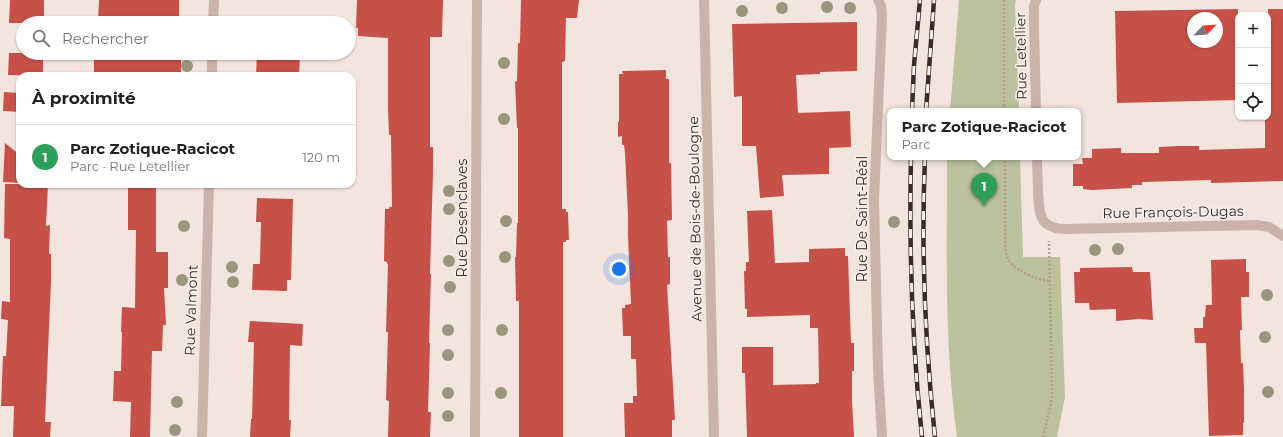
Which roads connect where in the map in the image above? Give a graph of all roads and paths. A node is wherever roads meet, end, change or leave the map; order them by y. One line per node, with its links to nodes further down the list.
1 (214, 0): 7 (street)
2 (477, 0): 19 (street, Rue Desenclaves)
3 (704, 0): 20 (street, Avenue de Bois-de-Boulogne)
4 (1004, 0): 10 (path)
5 (1036, 0): 11 (street, Rue Letellier)
6 (879, 1): 21 (street, Rue De Saint-Réal)
7 (213, 16)
8 (212, 60): 9 (street)
9 (212, 72)
10 (1004, 108)
11 (1036, 108)
12 (1005, 160): 17 (path)
13 (1037, 160): 15 (street, Rue François-Dugas)
14 (209, 188): 18 (street, Rue Valmont)
15 (1283, 236)
16 (1048, 252): 17 (path)
17 (1050, 281): 22 (path)
18 (202, 437)
19 (475, 437)
20 (714, 437)
21 (882, 437)
22 (1043, 437)

